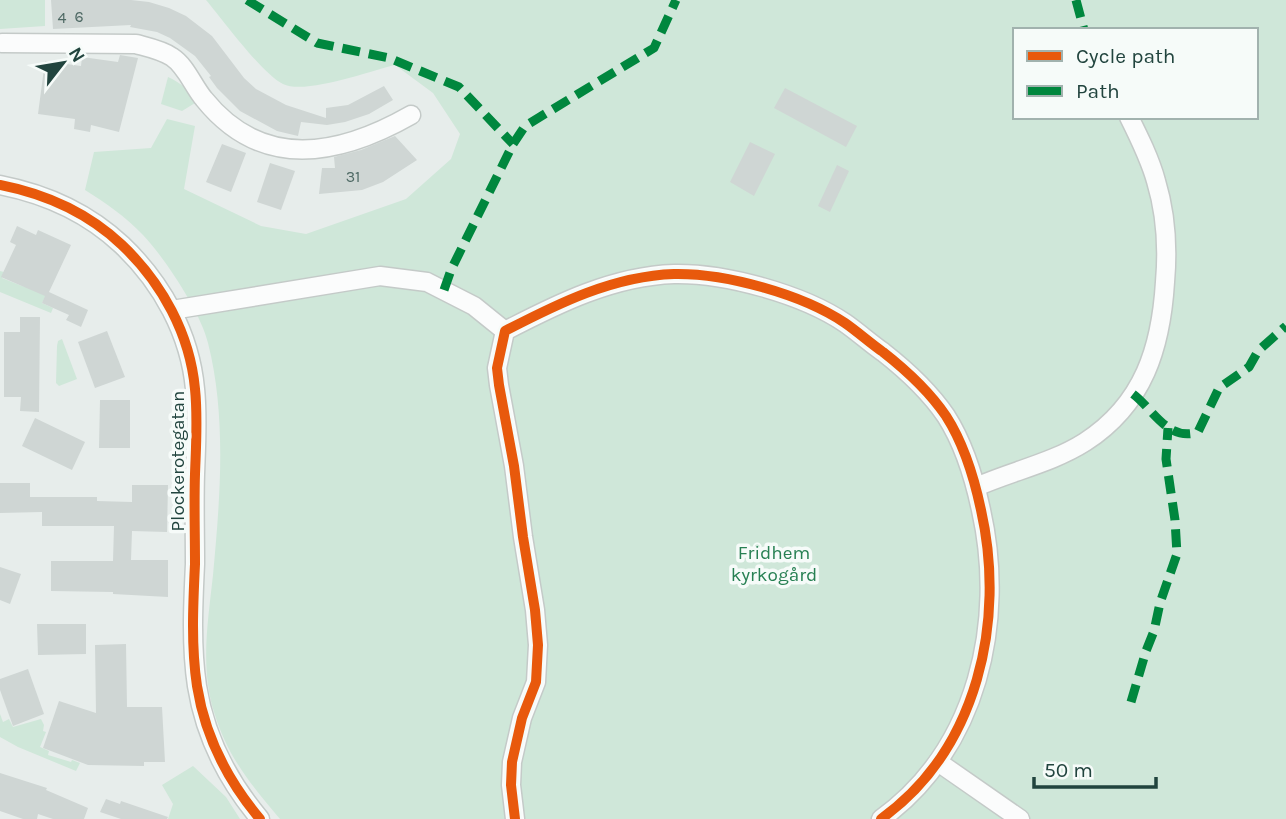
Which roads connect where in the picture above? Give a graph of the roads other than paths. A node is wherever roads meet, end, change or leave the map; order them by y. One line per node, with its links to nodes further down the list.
1 (1, 39): 2 (street); 3 (street)
2 (0, 62)
3 (411, 115)
4 (1130, 119): 8 (street)
5 (0, 186): 6 (street, Plockerotegatan)
6 (172, 310): 7 (street); 10 (street, Plockerotegatan)
7 (505, 331): 8 (street); 11 (street)
8 (976, 487): 9 (street)
9 (938, 762): 12 (street); 13 (street)
10 (260, 819)
11 (515, 819)
12 (881, 819)
13 (1020, 819)

